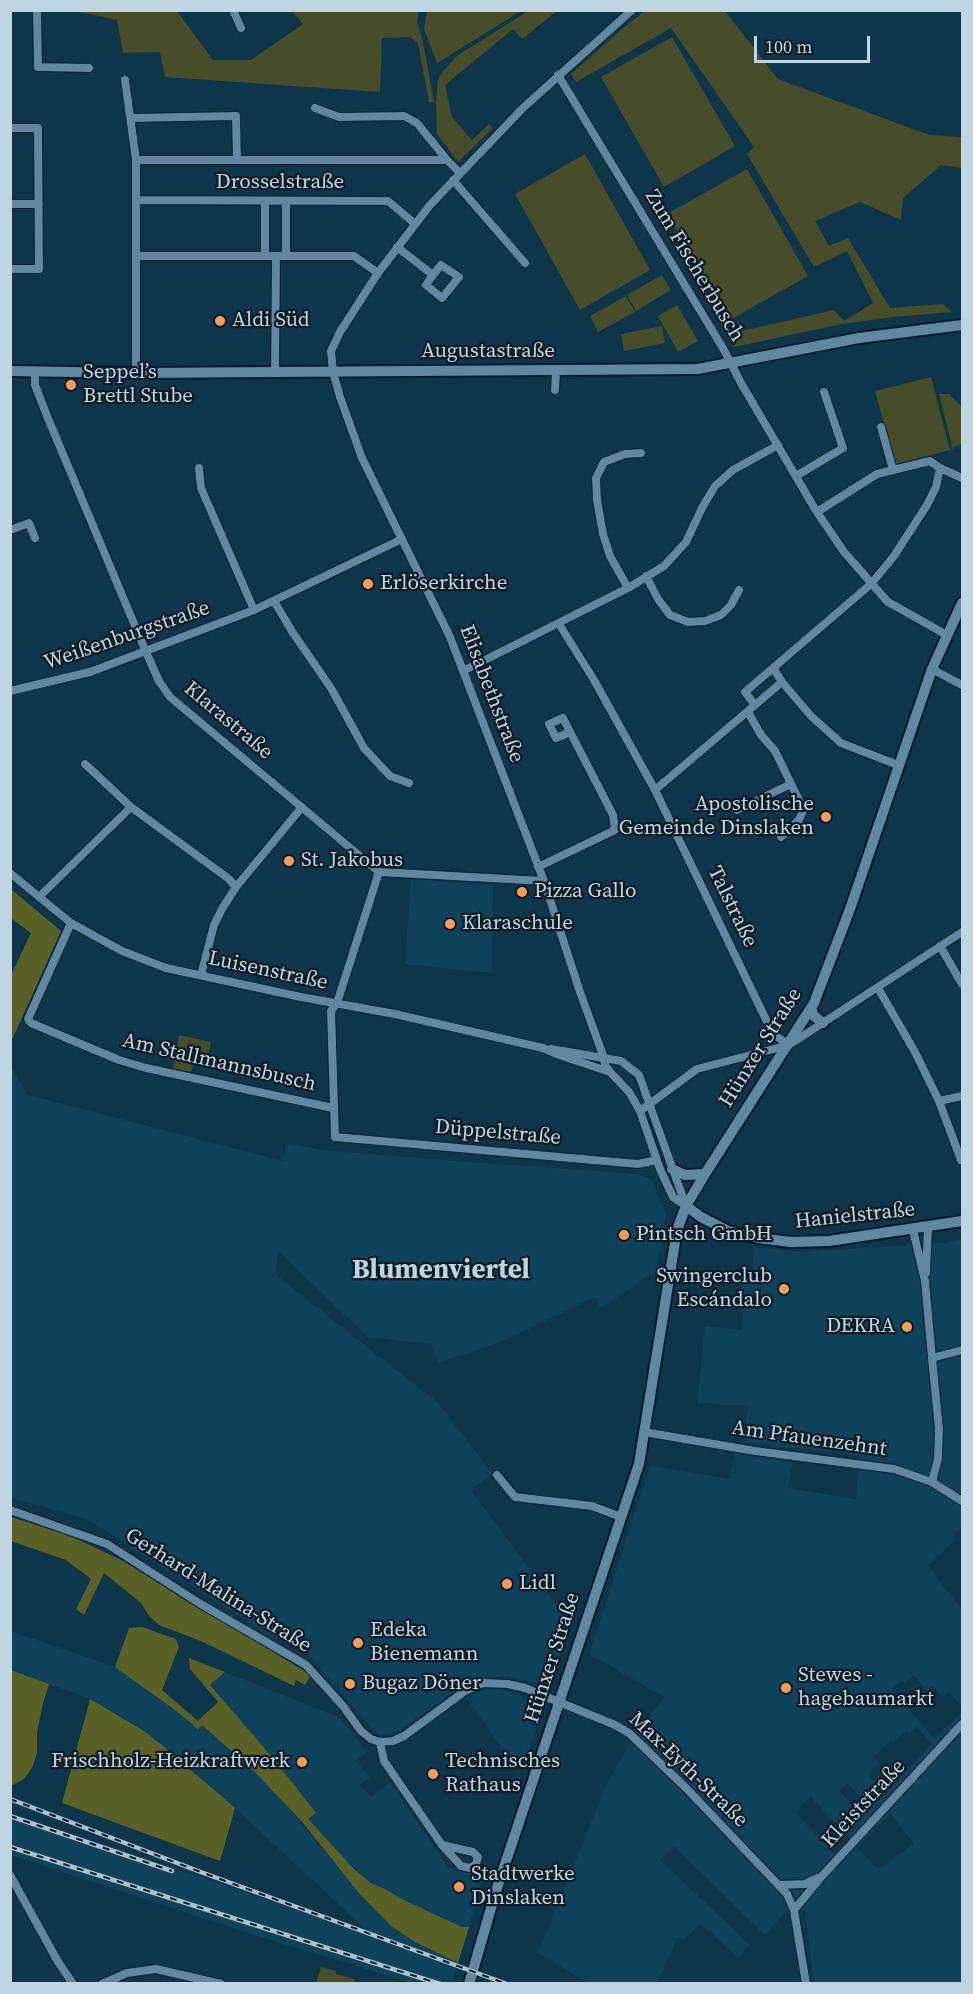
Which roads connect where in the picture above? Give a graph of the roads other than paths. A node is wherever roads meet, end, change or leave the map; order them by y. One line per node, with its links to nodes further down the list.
1 (37, 10): 5 (street)
2 (233, 10): 4 (street)
3 (632, 10): 6 (street, Elisabethstraße)
4 (241, 28)
5 (88, 68)
6 (558, 75): 14 (street, Elisabethstraße); 32 (street, Zum Fischerbusch)
7 (125, 80): 9 (street)
8 (315, 108): 13 (street)
9 (131, 118): 11 (street); 12 (street)
10 (10, 128): 20 (street)
11 (136, 160): 12 (street); 16 (street)
12 (237, 160): 13 (street)
13 (447, 160): 14 (street)
14 (460, 172): 15 (street, Elisabethstraße)
15 (453, 180): 21 (street, Elisabethstraße); 27 (street)
16 (136, 200): 17 (street, Drosselstraße); 23 (street)
17 (265, 201): 18 (street, Drosselstraße); 24 (street)
18 (286, 201): 21 (street, Drosselstraße); 26 (street)
19 (10, 204): 20 (street)
20 (39, 204): 28 (street)
21 (414, 223): 22 (street, Elisabethstraße)
22 (397, 247): 29 (street, Elisabethstraße); 30 (street)
23 (137, 256): 24 (street); 38 (street)
24 (265, 256): 25 (street)
25 (276, 256): 26 (street); 36 (street)
26 (286, 256): 29 (street)
27 (525, 263)
28 (10, 269)
29 (378, 273): 37 (street, Elisabethstraße)
30 (433, 275): 30 (street)
31 (963, 325): 32 (main road, Augustastraße)
32 (732, 363): 35 (main road, Augustastraße); 42 (street, Zum Fischerbusch)
33 (10, 371): 34 (main road, Augustastraße)
34 (35, 371): 38 (main road, Augustastraße); 62 (street, Klarastraße)
35 (556, 371): 37 (main road, Augustastraße); 39 (street)
36 (275, 372): 37 (main road, Augustastraße); 38 (main road, Augustastraße)
37 (333, 372): 52 (street, Elisabethstraße)
38 (136, 373)
39 (555, 390)
40 (824, 392): 47 (street)
41 (881, 427): 46 (street)
42 (778, 445): 47 (street, Zum Fischerbusch); 53 (street)
43 (641, 453): 55 (street)
44 (198, 468): 59 (street)
45 (940, 468): 46 (street); 48 (street); 54 (street)
46 (893, 470): 49 (street)
47 (796, 476): 49 (street, Zum Fischerbusch)
48 (963, 478)
49 (818, 512): 54 (street, Zum Fischerbusch)
50 (10, 530): 51 (street)
51 (35, 538)
52 (402, 539): 57 (street, Weißenburgstraße); 65 (street, Elisabethstraße)
53 (646, 576): 55 (street); 56 (street)
54 (871, 584): 61 (street, Zum Fischerbusch); 63 (street)
55 (628, 588): 60 (street)
56 (740, 590)
57 (274, 601): 59 (street, Weißenburgstraße); 74 (street)
58 (963, 603): 61 (main road, Hünxer Straße)
59 (254, 610): 62 (street, Weißenburgstraße)
60 (559, 624): 65 (street); 76 (street, Talstraße)
61 (947, 634): 64 (main road, Hünxer Straße)
62 (146, 652): 68 (street, Weißenburgstraße); 78 (street, Klarastraße)
63 (773, 668): 66 (street); 69 (street)
64 (932, 669): 67 (street); 73 (main road, Hünxer Straße)
65 (463, 671): 81 (street, Elisabethstraße)
66 (782, 682): 69 (street); 73 (street)
67 (963, 685)
68 (10, 691)
69 (755, 705): 70 (street)
70 (748, 712): 75 (street); 76 (street)
71 (570, 732): 81 (street)
72 (85, 764): 77 (street)
73 (898, 765): 94 (main road, Hünxer Straße)
74 (409, 783)
75 (791, 784): 79 (street); 80 (street)
76 (655, 790): 96 (street, Talstraße)
77 (131, 807): 85 (street); 86 (street)
78 (302, 807): 82 (street, Klarastraße); 85 (street)
79 (738, 810)
80 (781, 837)
81 (538, 867): 84 (street, Elisabethstraße)
82 (379, 872): 84 (street); 93 (street)
83 (10, 873): 86 (street, Luisenstraße)
84 (544, 881): 100 (street, Elisabethstraße)
85 (236, 887): 90 (street)
86 (39, 897): 87 (street, Luisenstraße)
87 (71, 923): 90 (street, Luisenstraße); 105 (street, Am Stallmannsbusch)
88 (963, 932): 89 (street)
89 (940, 946): 91 (street); 92 (street)
90 (201, 975): 93 (street, Luisenstraße)
91 (963, 984)
92 (878, 988): 95 (street); 103 (street)
93 (337, 1003): 98 (street, Luisenstraße); 105 (street)
94 (811, 1008): 95 (main road); 97 (main road, Hünxer Straße)
95 (823, 1023): 97 (street)
96 (773, 1034): 97 (street, Talstraße); 99 (street)
97 (789, 1045): 99 (street); 110 (main road, Hünxer Straße)
98 (543, 1048): 100 (street, Luisenstraße); 101 (street, Luisenstraße)
99 (765, 1052): 104 (street)
100 (604, 1058): 101 (street); 104 (street, Luisenstraße)
101 (610, 1071): 106 (street)
102 (963, 1096): 103 (street)
103 (939, 1101): 108 (street)
104 (651, 1104): 106 (street); 109 (street, Luisenstraße)
105 (333, 1108): 107 (street, Düppelstraße)
106 (640, 1111): 107 (street)
107 (657, 1160): 111 (street)
108 (961, 1160)
109 (672, 1169): 110 (main road); 111 (street, Luisenstraße)
110 (705, 1174): 111 (main road, Hünxer Straße)
111 (686, 1206): 114 (main road, Hanielstraße); 118 (main road, Hünxer Straße)
112 (963, 1221): 113 (main road, Hanielstraße)
113 (928, 1228): 114 (main road, Hanielstraße); 115 (street)
114 (913, 1230): 115 (street)
115 (925, 1281): 117 (street)
116 (963, 1350): 117 (street)
117 (932, 1358): 120 (street)
118 (644, 1432): 120 (street, Am Pfauenzehnt); 123 (main road, Hünxer Straße)
119 (497, 1475): 123 (street)
120 (932, 1482): 121 (street, Am Pfauenzehnt)
121 (963, 1501)
122 (10, 1510): 126 (street, Gerhard-Malina-Straße)
123 (621, 1517): 124 (main road, Hünxer Straße)
124 (558, 1701): 126 (street); 130 (street, Max-Eyth-Straße); 135 (main road, Hünxer Straße)
125 (963, 1724): 129 (street, Kleiststraße)
126 (380, 1742): 127 (street)
127 (442, 1845)
128 (10, 1875): 132 (street)
129 (822, 1876): 130 (street); 131 (street, Kleiststraße)
130 (779, 1885): 131 (street, Max-Eyth-Straße)
131 (794, 1910): 136 (street, Max-Eyth-Straße)
132 (74, 1983)
133 (102, 1983): 134 (street)
134 (221, 1983)
135 (469, 1983)
136 (806, 1983)

